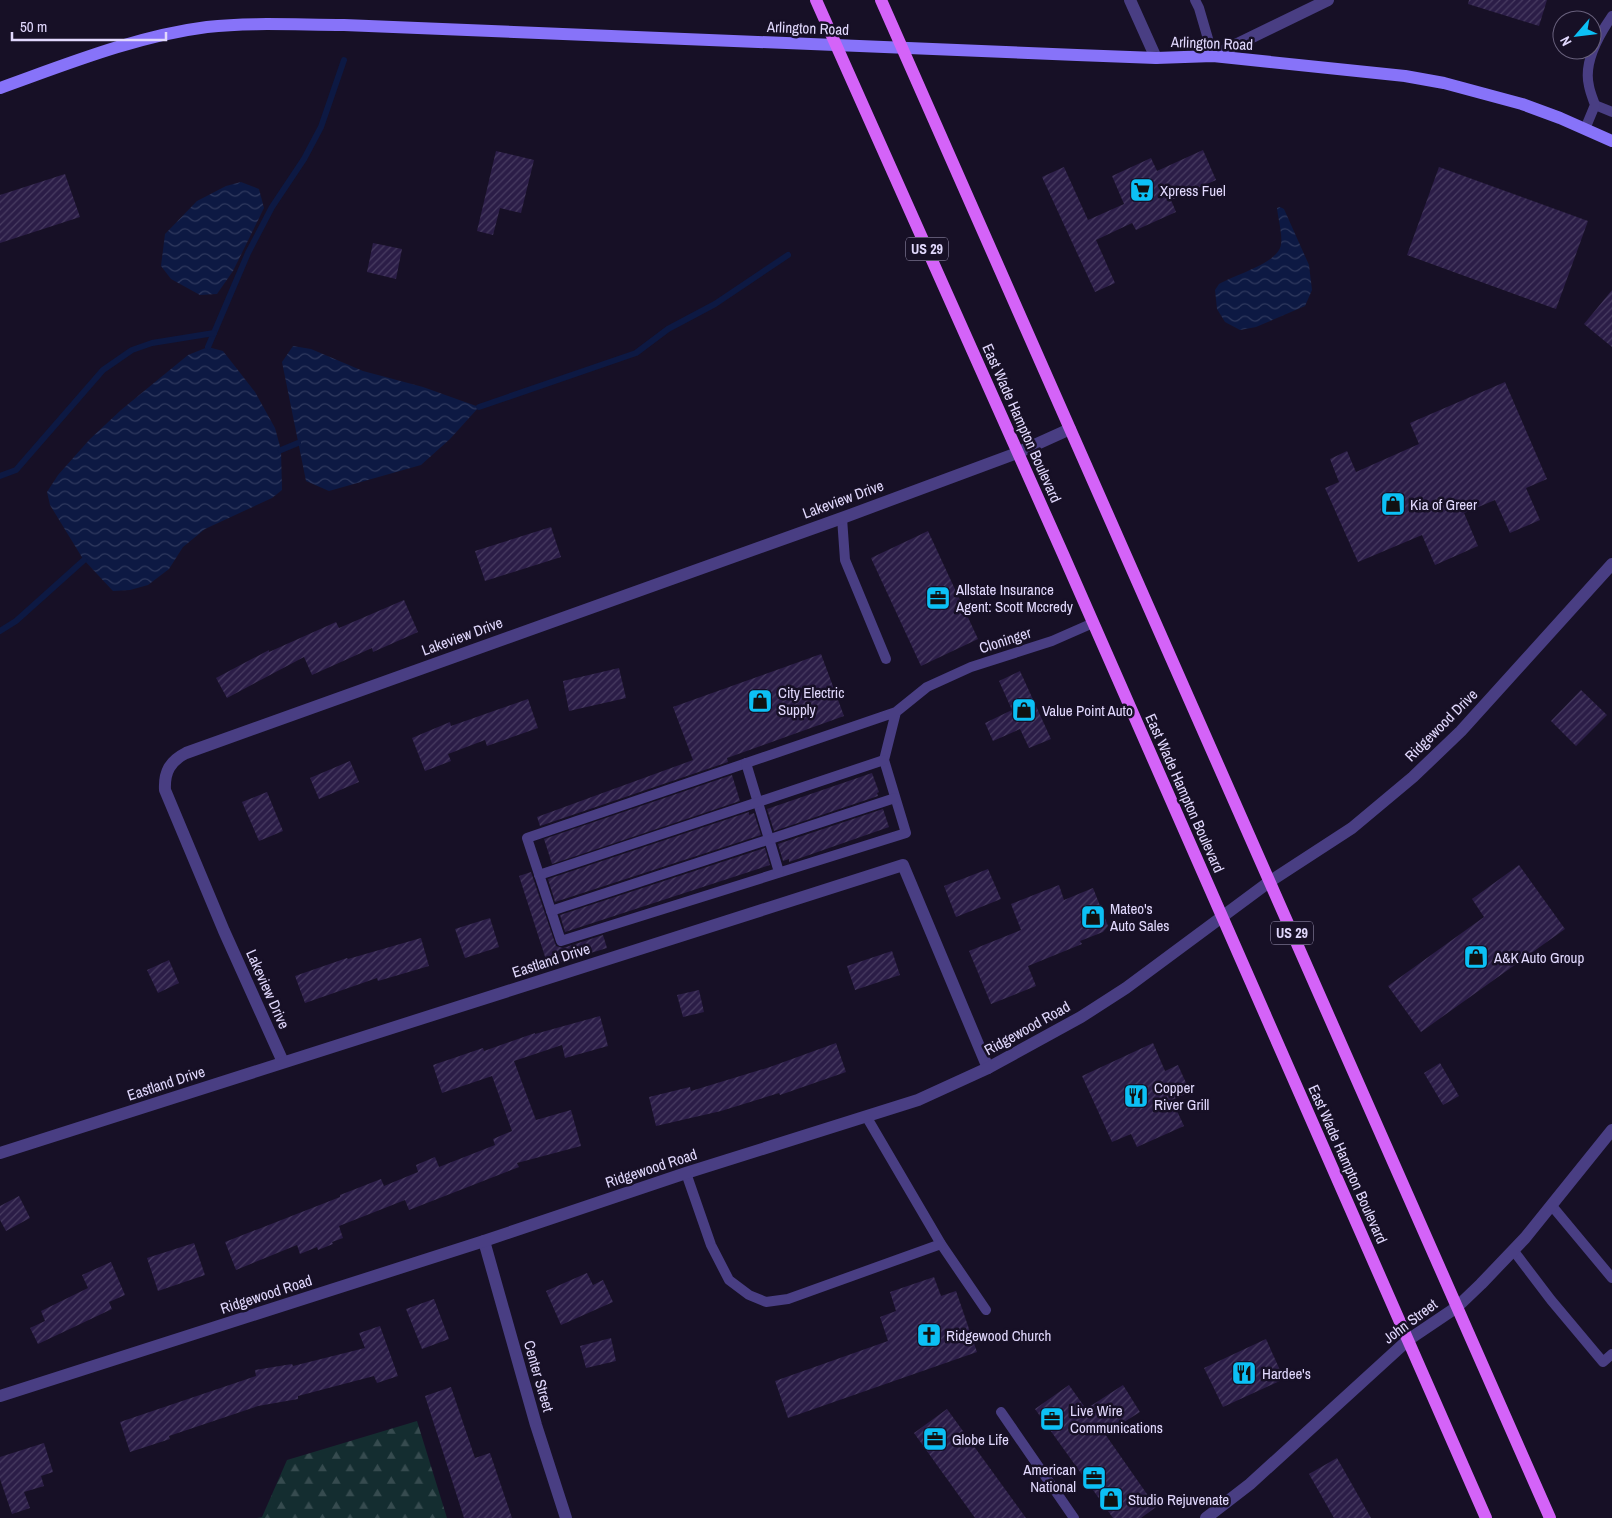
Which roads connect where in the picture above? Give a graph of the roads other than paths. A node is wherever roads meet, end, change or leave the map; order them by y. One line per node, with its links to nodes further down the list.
1 (816, 0): 7 (main road, East Wade Hampton Boulevard / US 29)
2 (881, 0): 8 (main road, US 29)
3 (1130, 0): 10 (street)
4 (1195, 0): 9 (lane)
5 (1328, 0): 9 (street)
6 (1612, 16): 12 (lane)
7 (837, 46): 8 (main road, Arlington Road); 11 (main road, Arlington Road); 17 (main road, East Wade Hampton Boulevard / US 29)
8 (901, 48): 10 (main road, Arlington Road); 16 (main road, US 29)
9 (1213, 56): 10 (main road, Arlington Road); 14 (main road, Arlington Road)
10 (1156, 58)
11 (0, 88)
12 (1595, 105): 13 (lane); 14 (lane)
13 (1612, 112)
14 (1585, 129): 15 (main road, Arlington Road)
15 (1612, 141)
16 (1070, 429): 17 (street, Lakeview Drive); 30 (main road, US 29)
17 (1017, 453): 18 (street, Lakeview Drive); 20 (main road, East Wade Hampton Boulevard / US 29)
18 (842, 518): 21 (lane); 33 (street, Lakeview Drive)
19 (1612, 564): 30 (street, Ridgewood Drive)
20 (1093, 623): 22 (lane, Cloninger); 32 (main road, East Wade Hampton Boulevard / US 29)
21 (886, 658)
22 (896, 712): 23 (lane); 24 (lane)
23 (884, 760): 25 (lane); 26 (lane)
24 (746, 763): 26 (lane); 29 (lane)
25 (895, 798): 27 (lane); 28 (lane)
26 (757, 802): 27 (lane); 29 (lane)
27 (769, 839): 28 (lane); 31 (lane)
28 (779, 872): 31 (lane)
29 (539, 875): 31 (lane)
30 (1269, 882): 32 (street, Ridgewood Road); 44 (main road, US 29)
31 (551, 911)
32 (1222, 918): 34 (street, Ridgewood Road); 46 (main road, East Wade Hampton Boulevard / US 29)
33 (283, 1062): 34 (street, Eastland Drive); 37 (street, Eastland Drive)
34 (988, 1068): 35 (street, Ridgewood Road)
35 (866, 1116): 38 (street, Ridgewood Road); 41 (lane)
36 (1612, 1130): 39 (street, John Street)
37 (0, 1153)
38 (686, 1173): 40 (street, Ridgewood Road); 41 (lane)
39 (1552, 1206): 42 (street, John Street); 43 (lane)
40 (484, 1241): 48 (street, Ridgewood Road); 50 (street, Center Street)
41 (941, 1244): 45 (lane)
42 (1513, 1250): 44 (street, John Street); 47 (lane)
43 (1612, 1278)
44 (1457, 1306): 46 (street, John Street); 54 (main road, US 29)
45 (986, 1310)
46 (1408, 1340): 52 (street, John Street); 53 (main road, East Wade Hampton Boulevard / US 29)
47 (1612, 1354)
48 (0, 1396)
49 (1001, 1412): 51 (lane)
50 (566, 1518)
51 (1074, 1518)
52 (1206, 1518)
53 (1486, 1518)
54 (1550, 1518)

